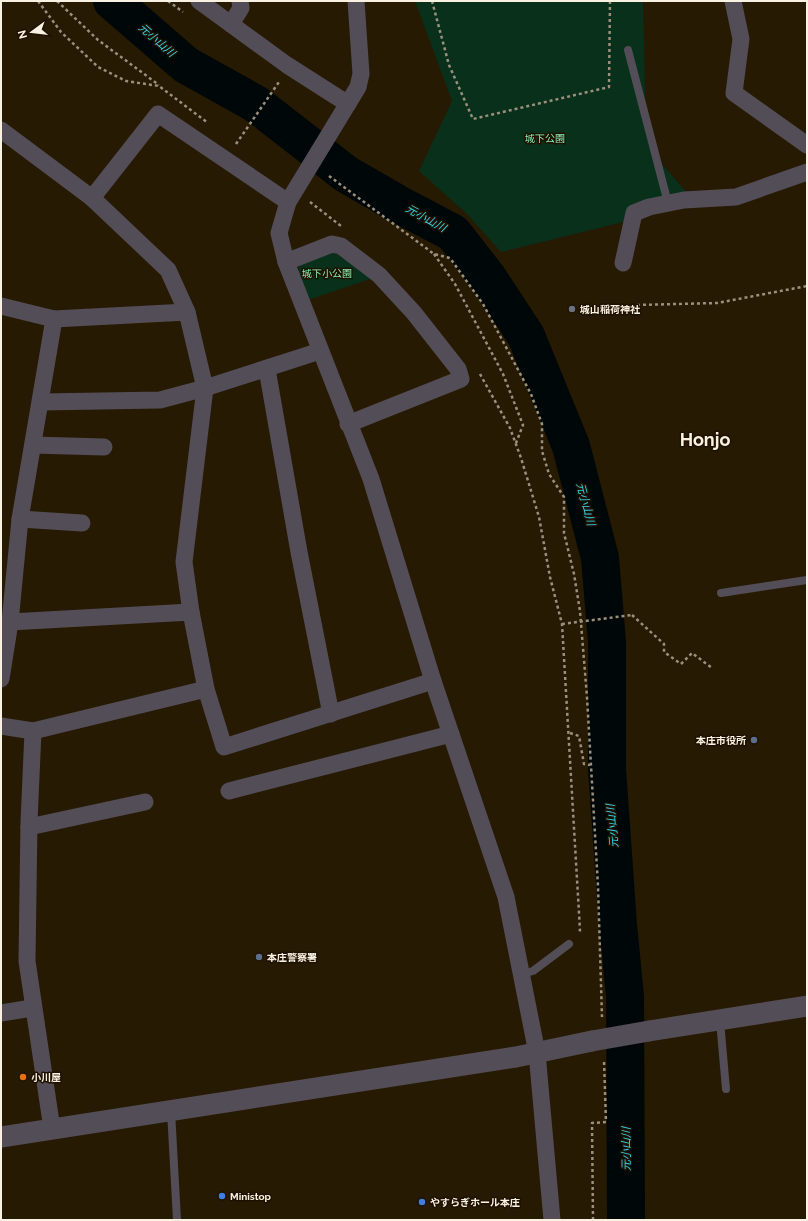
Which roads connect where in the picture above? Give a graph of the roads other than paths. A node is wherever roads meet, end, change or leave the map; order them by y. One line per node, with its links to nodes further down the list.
1 (199, 1): 5 (street)
2 (240, 1): 5 (street)
3 (356, 1): 7 (street)
4 (733, 1): 9 (street)
5 (231, 24): 7 (street)
6 (628, 50): 13 (lane)
7 (348, 104): 12 (street)
8 (1, 130): 11 (street)
9 (807, 145)
10 (807, 172): 13 (street)
11 (92, 198): 12 (street); 17 (street)
12 (288, 202): 14 (street)
13 (668, 203): 15 (street)
14 (286, 262): 19 (street); 23 (street)
15 (623, 263)
16 (1, 306): 18 (street)
17 (187, 312): 18 (street); 21 (street)
18 (54, 319): 22 (street)
19 (320, 351): 20 (street); 23 (street)
20 (267, 369): 21 (street); 35 (street)
21 (205, 388): 22 (street); 30 (street)
22 (41, 402): 24 (street)
23 (348, 424): 33 (street)
24 (33, 445): 25 (street); 26 (street)
25 (104, 446)
26 (20, 519): 27 (street); 31 (street)
27 (82, 523)
28 (807, 580): 29 (lane)
29 (721, 593)
30 (191, 612): 31 (street); 34 (street)
31 (10, 622): 32 (street)
32 (1, 679)
33 (433, 681): 35 (street); 38 (street)
34 (206, 689): 35 (street); 37 (street)
35 (331, 714)
36 (1, 726): 37 (street)
37 (33, 731): 41 (street)
38 (451, 734): 39 (street); 43 (street)
39 (229, 791)
40 (145, 802): 41 (street)
41 (29, 827): 45 (street)
42 (569, 944): 43 (lane)
43 (522, 974): 48 (street)
44 (807, 1006): 47 (street)
45 (32, 1008): 46 (street); 51 (street)
46 (1, 1012)
47 (720, 1020): 48 (street, bridge); 49 (lane)
48 (537, 1053): 50 (street); 54 (street)
49 (726, 1089)
50 (171, 1110): 51 (street); 53 (lane)
51 (52, 1129): 52 (street)
52 (1, 1137)
53 (177, 1220)
54 (552, 1220)

